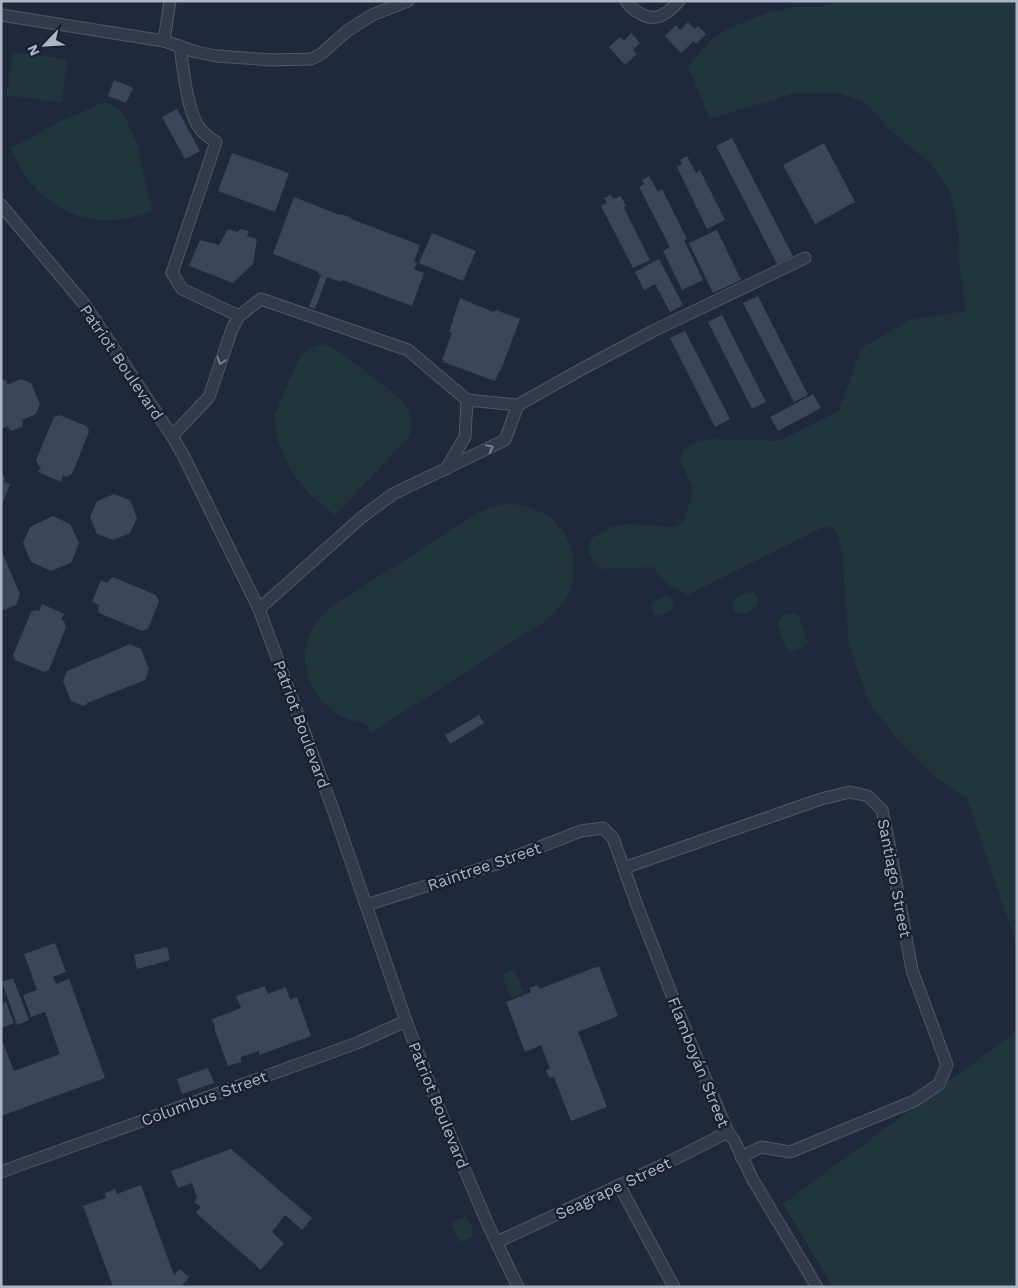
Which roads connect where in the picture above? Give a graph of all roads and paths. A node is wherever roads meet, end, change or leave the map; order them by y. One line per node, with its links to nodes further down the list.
1 (170, 1): 6 (street)
2 (408, 1): 7 (street)
3 (626, 1): 4 (street)
4 (679, 1)
5 (1, 15): 6 (street)
6 (164, 41): 7 (street)
7 (180, 46): 10 (street)
8 (1, 205): 13 (street, Patriot Boulevard)
9 (805, 258): 12 (street)
10 (239, 316): 11 (street); 13 (street, one-way to 13)
11 (467, 400): 12 (street); 14 (street)
12 (518, 405): 14 (street, one-way to 12)
13 (172, 436): 15 (street, Patriot Boulevard)
14 (446, 469): 15 (street)
15 (259, 609): 18 (street, Patriot Boulevard)
16 (603, 828): 17 (street, Flamboyán Street); 18 (street, Raintree Street)
17 (624, 868): 20 (street, Flamboyán Street); 21 (street, Santiago Street)
18 (366, 905): 19 (street, Patriot Boulevard)
19 (406, 1021): 22 (street, Columbus Street); 24 (street, Patriot Boulevard)
20 (728, 1132): 21 (street, Flamboyán Street); 23 (street, Seagrape Street)
21 (741, 1158): 27 (street, Flamboyán Street)
22 (1, 1172)
23 (619, 1185): 24 (street, Seagrape Street); 26 (street)
24 (496, 1242): 25 (street, Patriot Boulevard)
25 (518, 1287)
26 (674, 1287)
27 (817, 1287)

